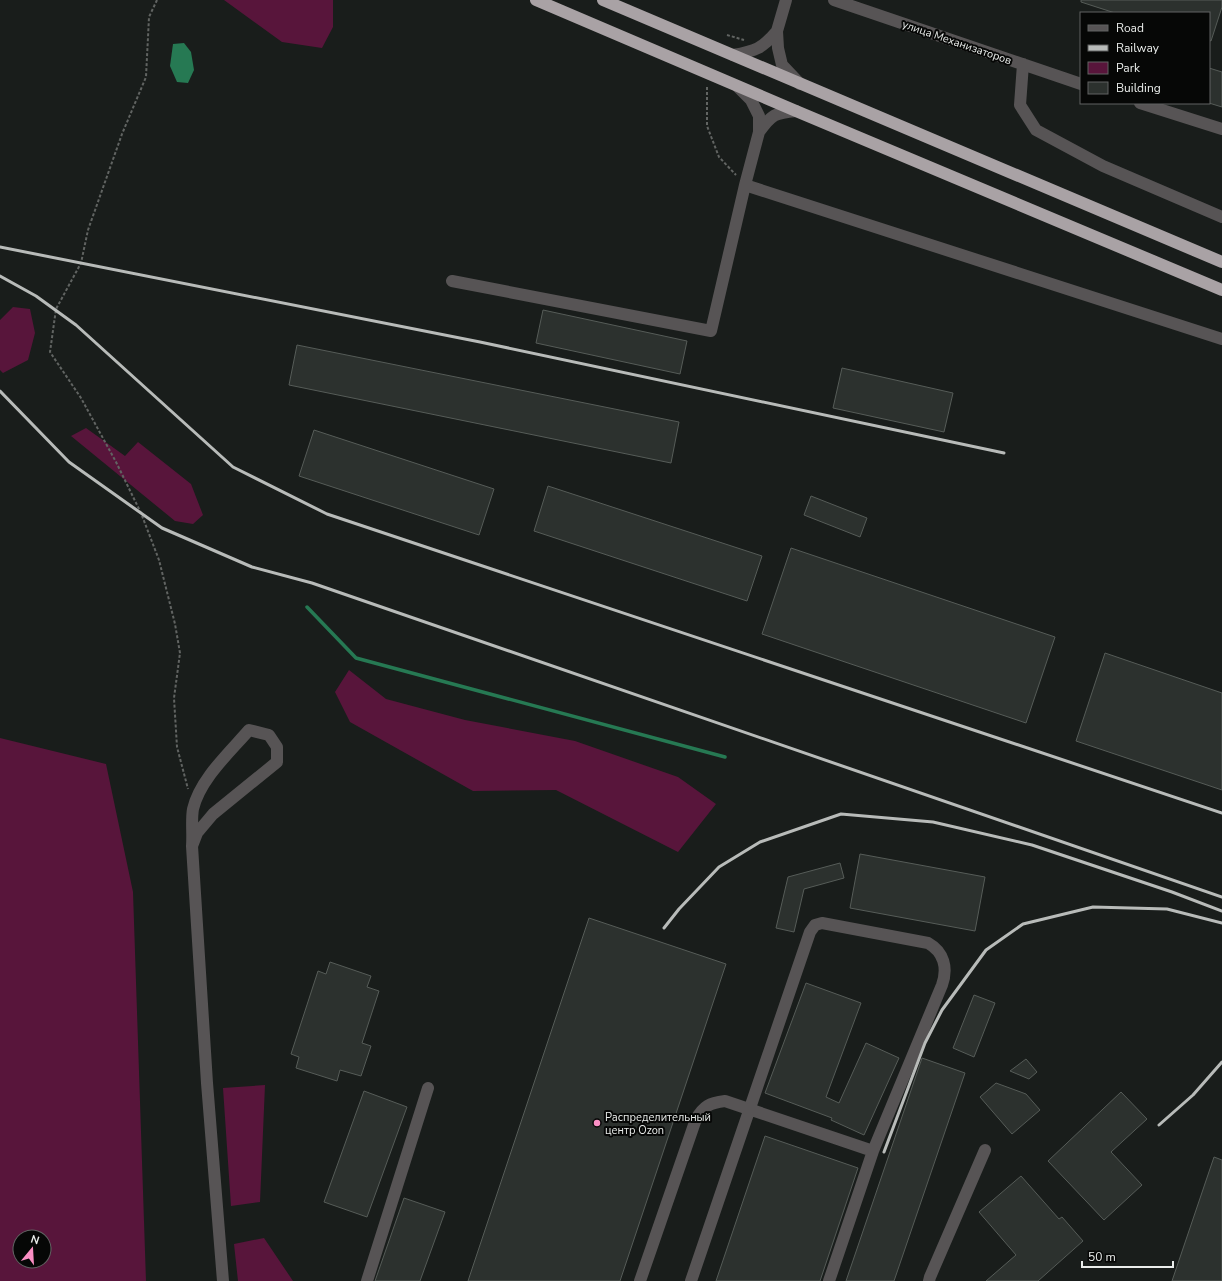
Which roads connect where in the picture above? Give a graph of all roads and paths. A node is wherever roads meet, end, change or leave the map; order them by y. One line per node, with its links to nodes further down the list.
1 (157, 0): 23 (path)
2 (536, 0): 12 (highway)
3 (603, 0): 7 (highway)
4 (786, 0): 6 (street)
5 (834, 0): 8 (street, улица Механизаторов)
6 (777, 31): 7 (street); 9 (street)
7 (733, 56): 9 (highway)
8 (1023, 64): 10 (street, улица Механизаторов); 18 (street)
9 (800, 84): 19 (highway)
10 (1080, 84)
11 (707, 87): 17 (path)
12 (738, 87): 14 (highway); 16 (street)
13 (1143, 104): 15 (street)
14 (796, 111): 16 (street); 21 (highway)
15 (1222, 129)
16 (759, 132): 17 (street)
17 (745, 185): 20 (street); 22 (street)
18 (1222, 217)
19 (1222, 262)
20 (452, 282)
21 (1222, 290)
22 (1222, 340)
23 (193, 809): 24 (street); 24 (street)
24 (192, 846): 29 (street)
25 (428, 1088): 30 (street)
26 (749, 1109): 28 (street); 28 (street); 31 (street); 32 (street)
27 (985, 1150): 34 (street)
28 (873, 1152): 33 (street)
29 (223, 1281)
30 (367, 1281)
31 (640, 1281)
32 (691, 1281)
33 (829, 1281)
34 (929, 1281)

